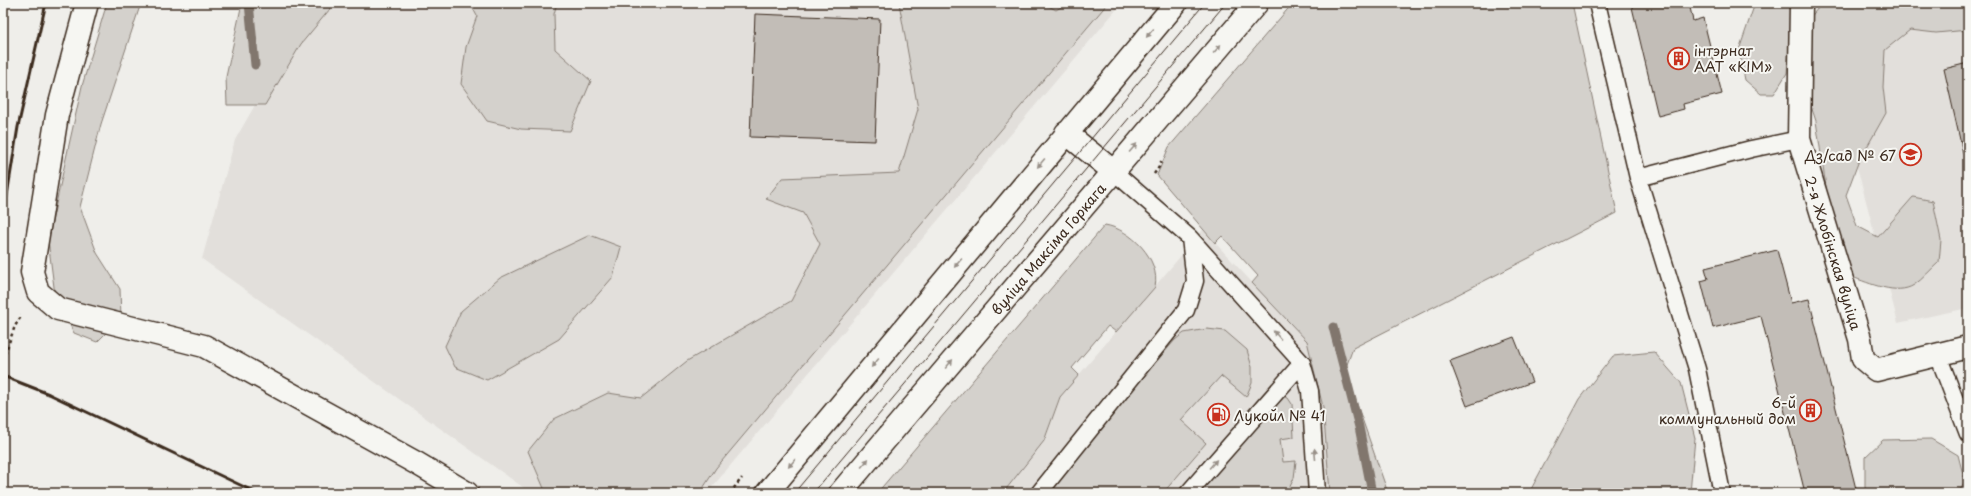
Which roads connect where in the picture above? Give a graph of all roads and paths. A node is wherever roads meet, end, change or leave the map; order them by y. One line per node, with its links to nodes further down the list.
1 (87, 3): 11 (street)
2 (1176, 3): 6 (street, one-way to 6)
3 (1257, 3): 8 (street, вуліца Максіма Горкага, one-way to 3)
4 (1597, 3): 9 (lane)
5 (1801, 3): 7 (street, 2-я Жлобінская вуліца)
6 (1066, 133): 8 (street); 18 (street, one-way to 18)
7 (1799, 139): 9 (lane); 13 (street, 2-я Жлобінская вуліца)
8 (1113, 171): 10 (lane); 19 (street, вуліца Максіма Горкага, one-way to 8)
9 (1638, 178): 23 (lane)
10 (1190, 238): 15 (lane, one-way to 10); 20 (lane)
11 (38, 292): 14 (path); 17 (street)
12 (1968, 347): 13 (street)
13 (1938, 355): 16 (lane)
14 (3, 359)
15 (1302, 363): 21 (lane, one-way to 15); 22 (lane, one-way to 15)
16 (1968, 434)
17 (467, 493)
18 (767, 493)
19 (840, 493)
20 (1039, 493)
21 (1188, 493)
22 (1317, 493)
23 (1722, 493)

